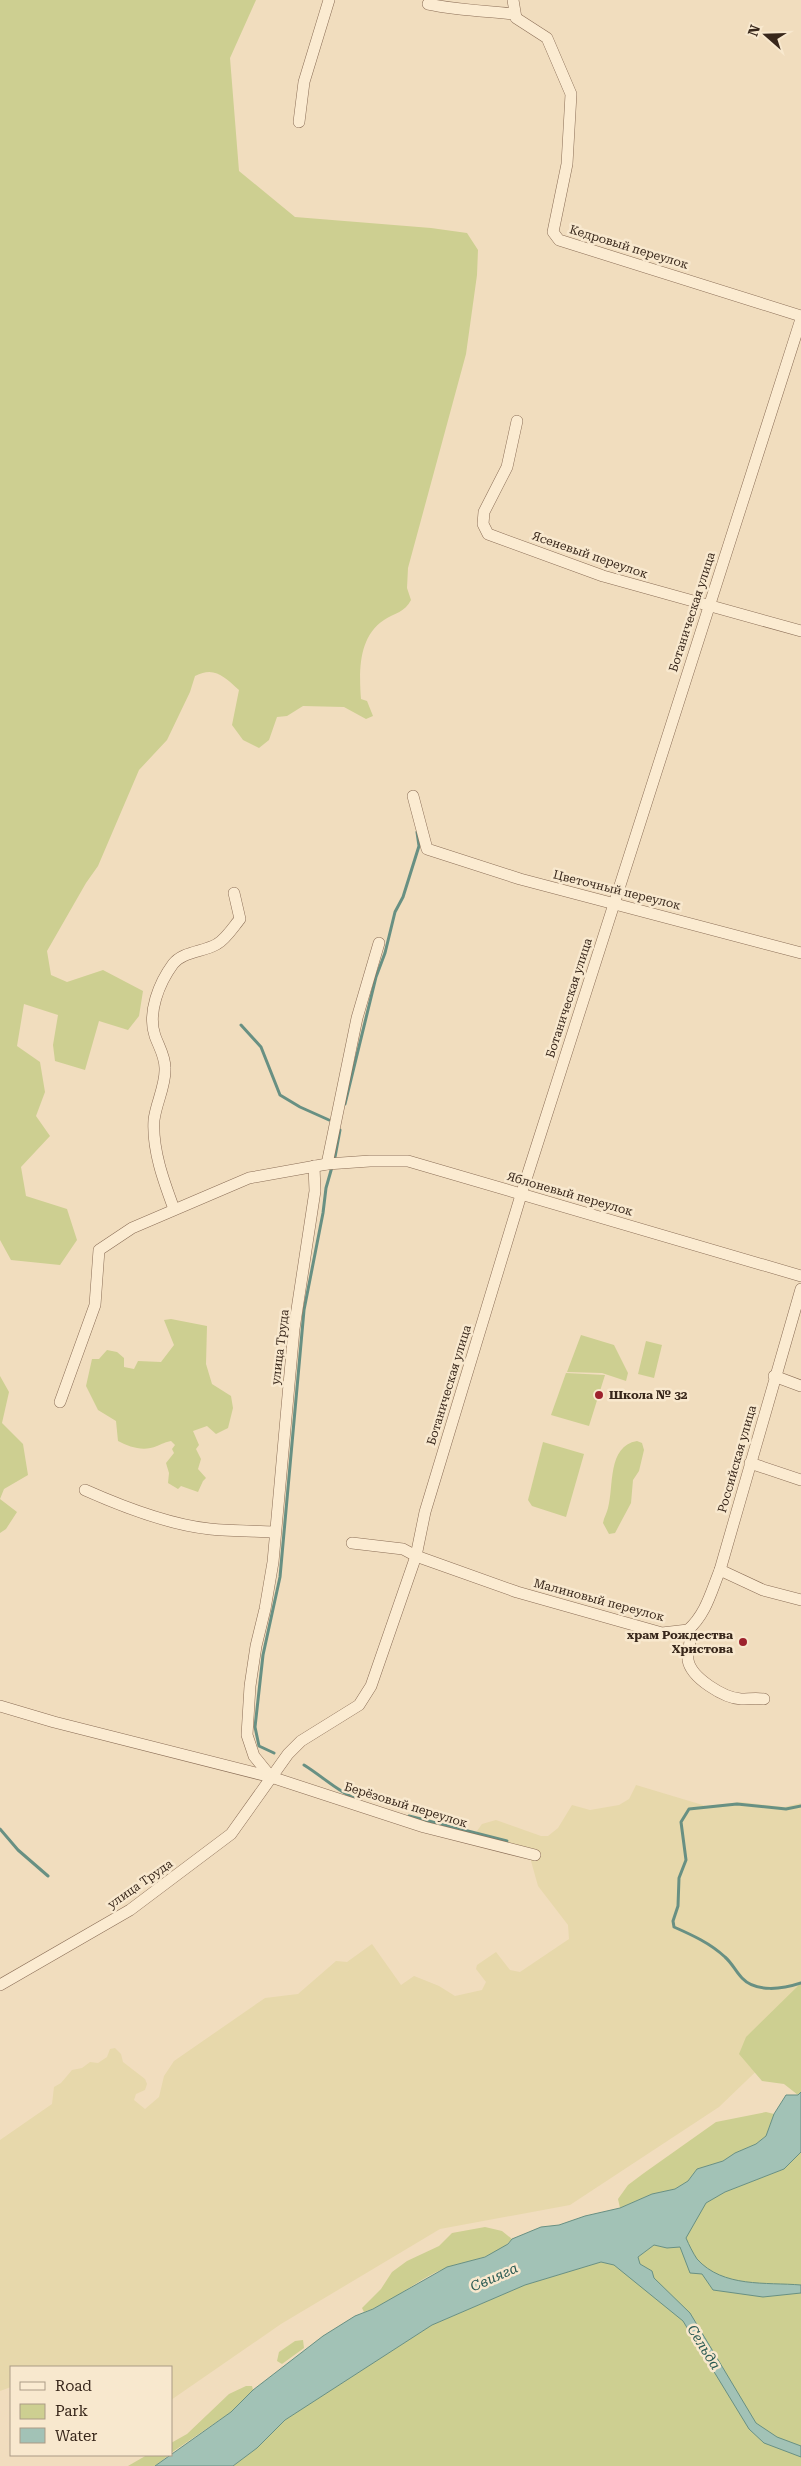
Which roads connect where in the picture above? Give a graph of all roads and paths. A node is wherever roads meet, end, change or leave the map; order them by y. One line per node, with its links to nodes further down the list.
1 (329, 0): 5 (street)
2 (514, 0): 4 (street)
3 (428, 4): 4 (street)
4 (514, 14): 6 (street, Кедровый переулок)
5 (299, 122)
6 (801, 318): 8 (street, Ботаническая улица)
7 (517, 421): 8 (street, Ясеневый переулок)
8 (708, 606): 9 (street, Ясеневый переулок); 12 (street, Ботаническая улица)
9 (801, 631)
10 (413, 796): 12 (street, Цветочный переулок)
11 (234, 893): 18 (street)
12 (614, 904): 14 (street, Цветочный переулок); 17 (street, Ботаническая улица)
13 (379, 943): 15 (street)
14 (801, 953)
15 (327, 1164): 16 (street, Яблоневый переулок); 17 (street, Яблоневый переулок)
16 (314, 1166): 18 (street, Яблоневый переулок); 27 (street, улица Труда)
17 (521, 1195): 19 (street, Яблоневый переулок); 29 (street, Ботаническая улица)
18 (174, 1209): 23 (street, Яблоневый переулок)
19 (801, 1276)
20 (801, 1289): 21 (street, Российская улица)
21 (774, 1376): 22 (street); 24 (street, Российская улица)
22 (801, 1386)
23 (60, 1402)
24 (750, 1463): 25 (street); 30 (street, Российская улица)
25 (801, 1480)
26 (85, 1490): 27 (street)
27 (275, 1532): 36 (street, улица Труда)
28 (352, 1543): 29 (street, Малиновый переулок)
29 (416, 1556): 32 (street, Малиновый переулок); 33 (street, Ботаническая улица)
30 (720, 1570): 31 (street); 32 (street, Российская улица)
31 (801, 1600)
32 (688, 1630): 34 (street)
33 (371, 1686): 36 (street, улица Труда)
34 (764, 1699)
35 (0, 1706): 36 (street)
36 (271, 1777): 37 (street, Берёзовый переулок); 38 (street, улица Труда)
37 (535, 1855)
38 (0, 1985)

